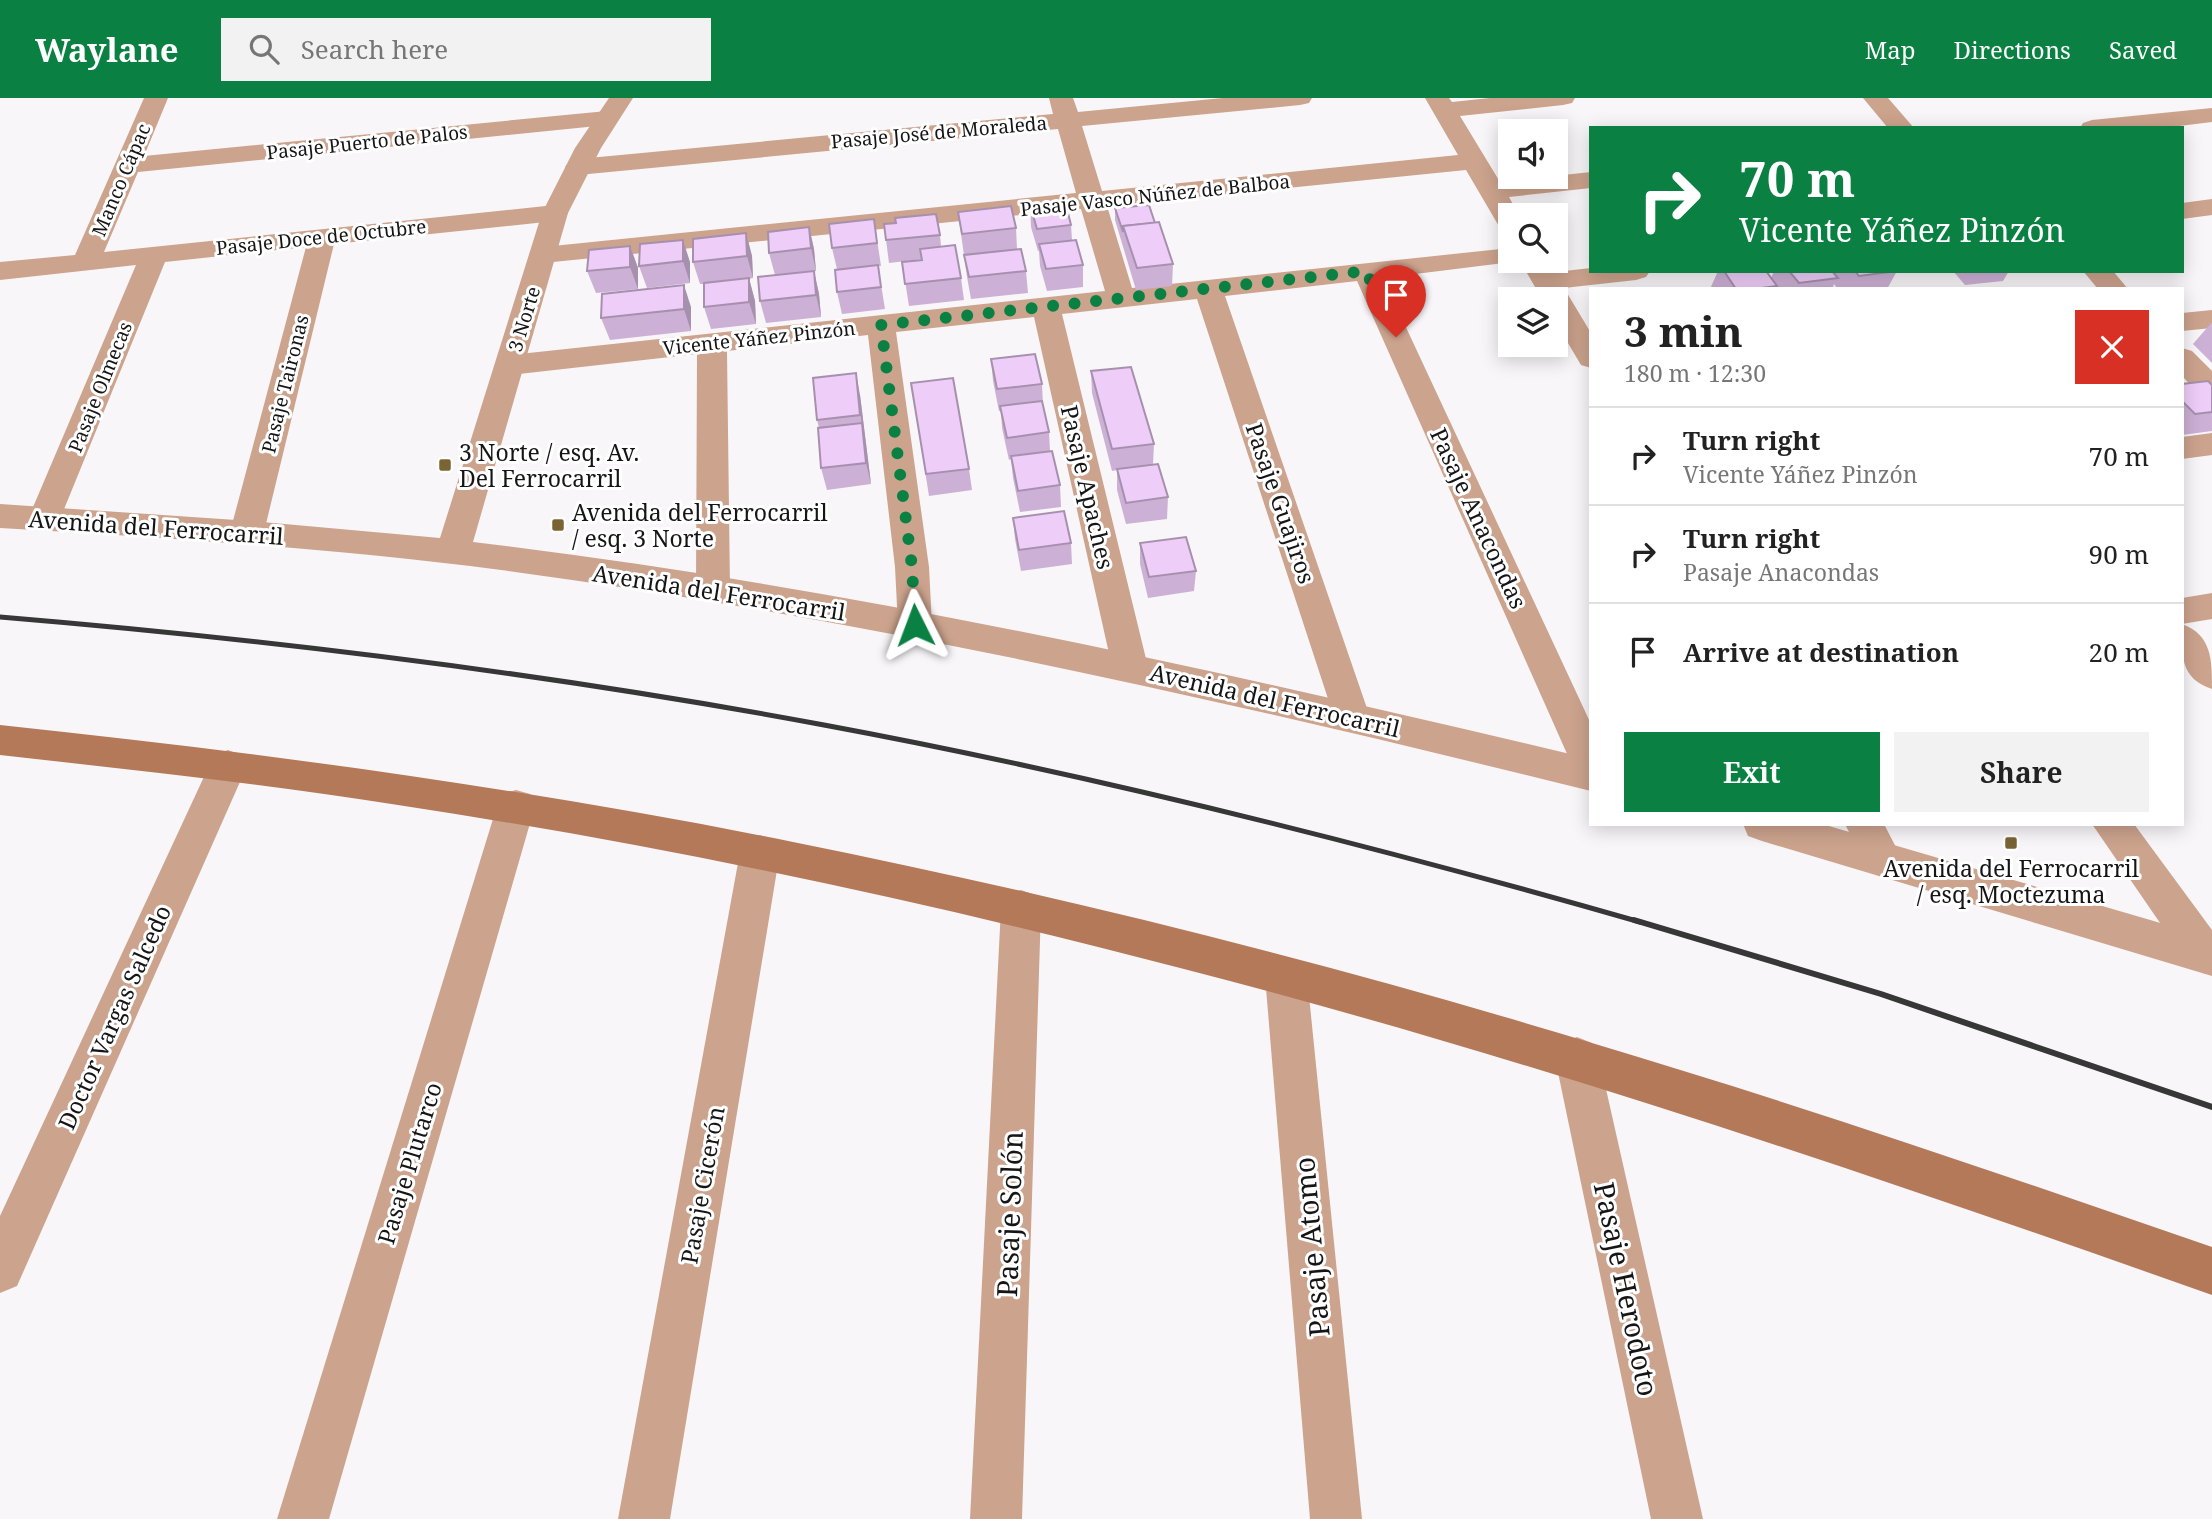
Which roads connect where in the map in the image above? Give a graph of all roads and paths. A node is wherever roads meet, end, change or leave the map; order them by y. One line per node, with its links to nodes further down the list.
1 (156, 98): 12 (street, Manco Cápac)
2 (1300, 98): 7 (street, Pasaje José de Moraleda)
3 (1563, 98): 5 (street)
4 (1875, 98): 9 (street)
5 (1441, 104): 11 (street)
6 (614, 108): 12 (street, Pasaje Puerto de Palos); 13 (street, 3 Norte)
7 (1064, 109): 13 (street, Pasaje José de Moraleda); 16 (street)
8 (2212, 115): 10 (street)
9 (1900, 126)
10 (2110, 126)
11 (1475, 161): 15 (street); 16 (street, Pasaje Vasco Núñez de Balboa)
12 (127, 165): 25 (street, Manco Cápac)
13 (578, 166): 20 (street, 3 Norte)
14 (1589, 180): 15 (street)
15 (1492, 191): 17 (street)
16 (1092, 202): 23 (street, Pasaje Vasco Núñez de Balboa); 34 (street)
17 (1499, 203)
18 (2212, 207): 19 (street)
19 (2184, 211)
20 (555, 213): 21 (street, Pasaje Doce de Octubre); 23 (street, 3 Norte)
21 (322, 237): 22 (street, Pasaje Doce de Octubre); 48 (street, Pasaje Taironas)
22 (154, 255): 25 (street, Pasaje Doce de Octubre); 47 (street, Pasaje Olmecas)
23 (543, 256): 42 (street, 3 Norte)
24 (1498, 257): 27 (street, Vicente Yáñez Pinzón)
25 (86, 262): 26 (street, Pasaje Doce de Octubre)
26 (0, 271)
27 (1366, 271): 33 (street, Vicente Yáñez Pinzón); 59 (street, Pasaje Anacondas)
28 (1568, 271): 29 (street)
29 (1589, 271)
30 (1541, 273): 40 (street)
31 (2099, 273): 32 (street)
32 (2112, 287)
33 (1208, 289): 34 (street, Vicente Yáñez Pinzón); 57 (street, Pasaje Guajiros)
34 (1121, 298): 35 (street, Vicente Yáñez Pinzón)
35 (1046, 307): 38 (street, Vicente Yáñez Pinzón); 55 (street, Pasaje Apaches)
36 (2212, 318): 37 (street)
37 (2184, 322)
38 (881, 325): 39 (street, Vicente Yáñez Pinzón); 53 (street)
39 (712, 343): 42 (street, Vicente Yáñez Pinzón); 50 (street)
40 (1589, 355)
41 (2184, 361): 43 (street)
42 (510, 365): 49 (street, 3 Norte)
43 (2212, 389)
44 (2212, 444): 45 (street)
45 (2184, 448)
46 (0, 516): 47 (street, Avenida del Ferrocarril)
47 (44, 519): 48 (street, Avenida del Ferrocarril)
48 (247, 532): 49 (street, Avenida del Ferrocarril)
49 (453, 552): 50 (street, Avenida del Ferrocarril)
50 (712, 589): 53 (street, Avenida del Ferrocarril)
51 (2212, 606): 52 (street)
52 (2184, 611)
53 (915, 625): 55 (street, Avenida del Ferrocarril)
54 (2184, 640): 56 (street)
55 (1130, 667): 57 (street, Avenida del Ferrocarril)
56 (2212, 675)
57 (1352, 717): 61 (street, Avenida del Ferrocarril)
58 (0, 740): 60 (main road)
59 (1589, 761)
60 (228, 766): 62 (main road); 71 (street, Doctor Vargas Salcedo)
61 (1589, 775)
62 (516, 806): 66 (main road); 73 (street, Pasaje Plutarco)
63 (1775, 826): 65 (street)
64 (2112, 826): 68 (street)
65 (1872, 841): 68 (street)
66 (760, 852): 67 (main road); 74 (street, Pasaje Cicerón)
67 (1021, 908): 69 (main road); 75 (street, Pasaje Solón)
68 (2209, 956)
69 (1286, 976): 70 (main road); 76 (street, Pasaje Atomo)
70 (1577, 1059): 72 (main road); 77 (street, Pasaje Herodoto)
71 (0, 1267)
72 (2212, 1272)
73 (303, 1519)
74 (644, 1519)
75 (996, 1519)
76 (1336, 1519)
77 (1677, 1519)

